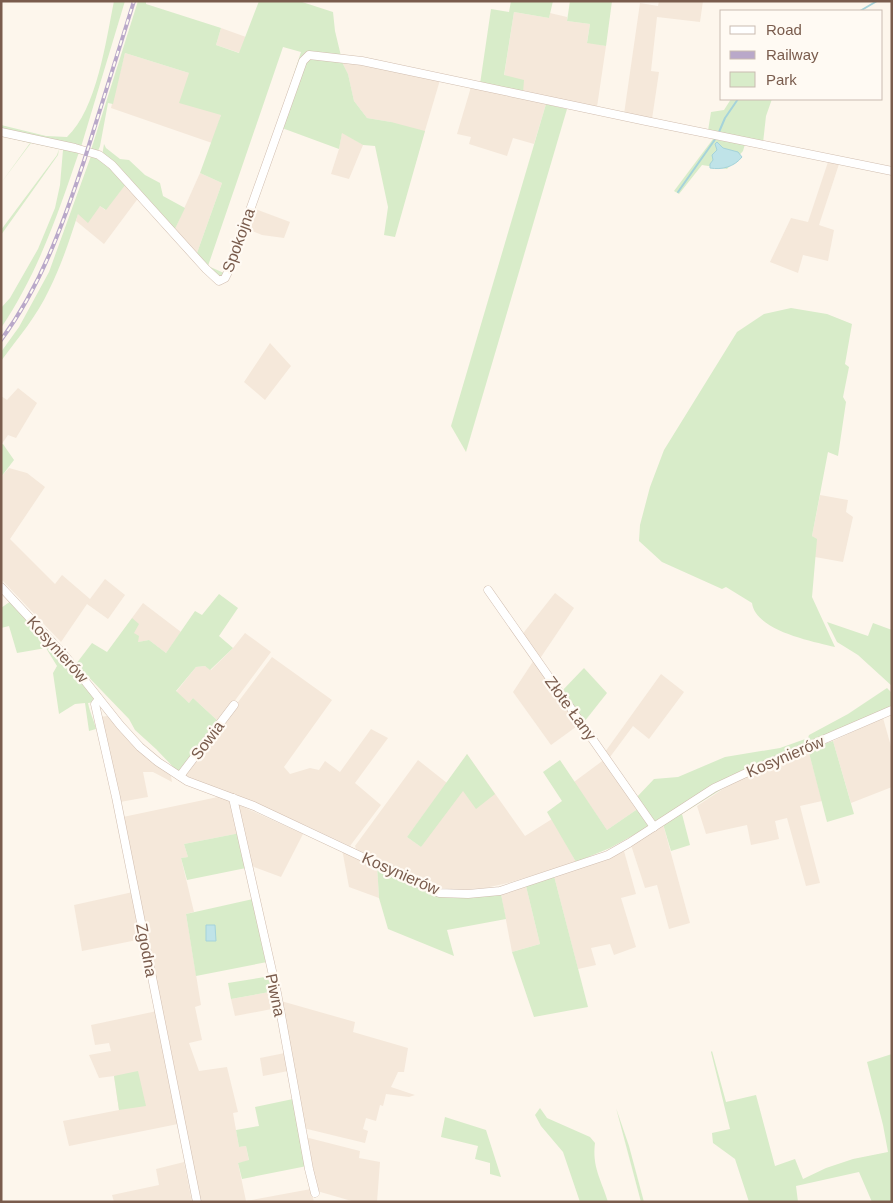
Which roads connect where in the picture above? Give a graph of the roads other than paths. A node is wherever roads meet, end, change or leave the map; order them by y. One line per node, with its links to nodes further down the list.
1 (1, 132): 2 (street, Spokojna)
2 (892, 171)
3 (1, 587): 5 (street, Kosynierów)
4 (488, 590): 10 (street, Złote Łany)
5 (99, 699): 8 (street, Kosynierów); 12 (street, Zgodna)
6 (234, 704): 8 (street, Sowia)
7 (892, 710): 10 (street, Kosynierów)
8 (180, 776): 9 (street, Kosynierów)
9 (234, 798): 10 (street, Kosynierów); 11 (street, Piwna)
10 (654, 827)
11 (315, 1192)
12 (197, 1202)

